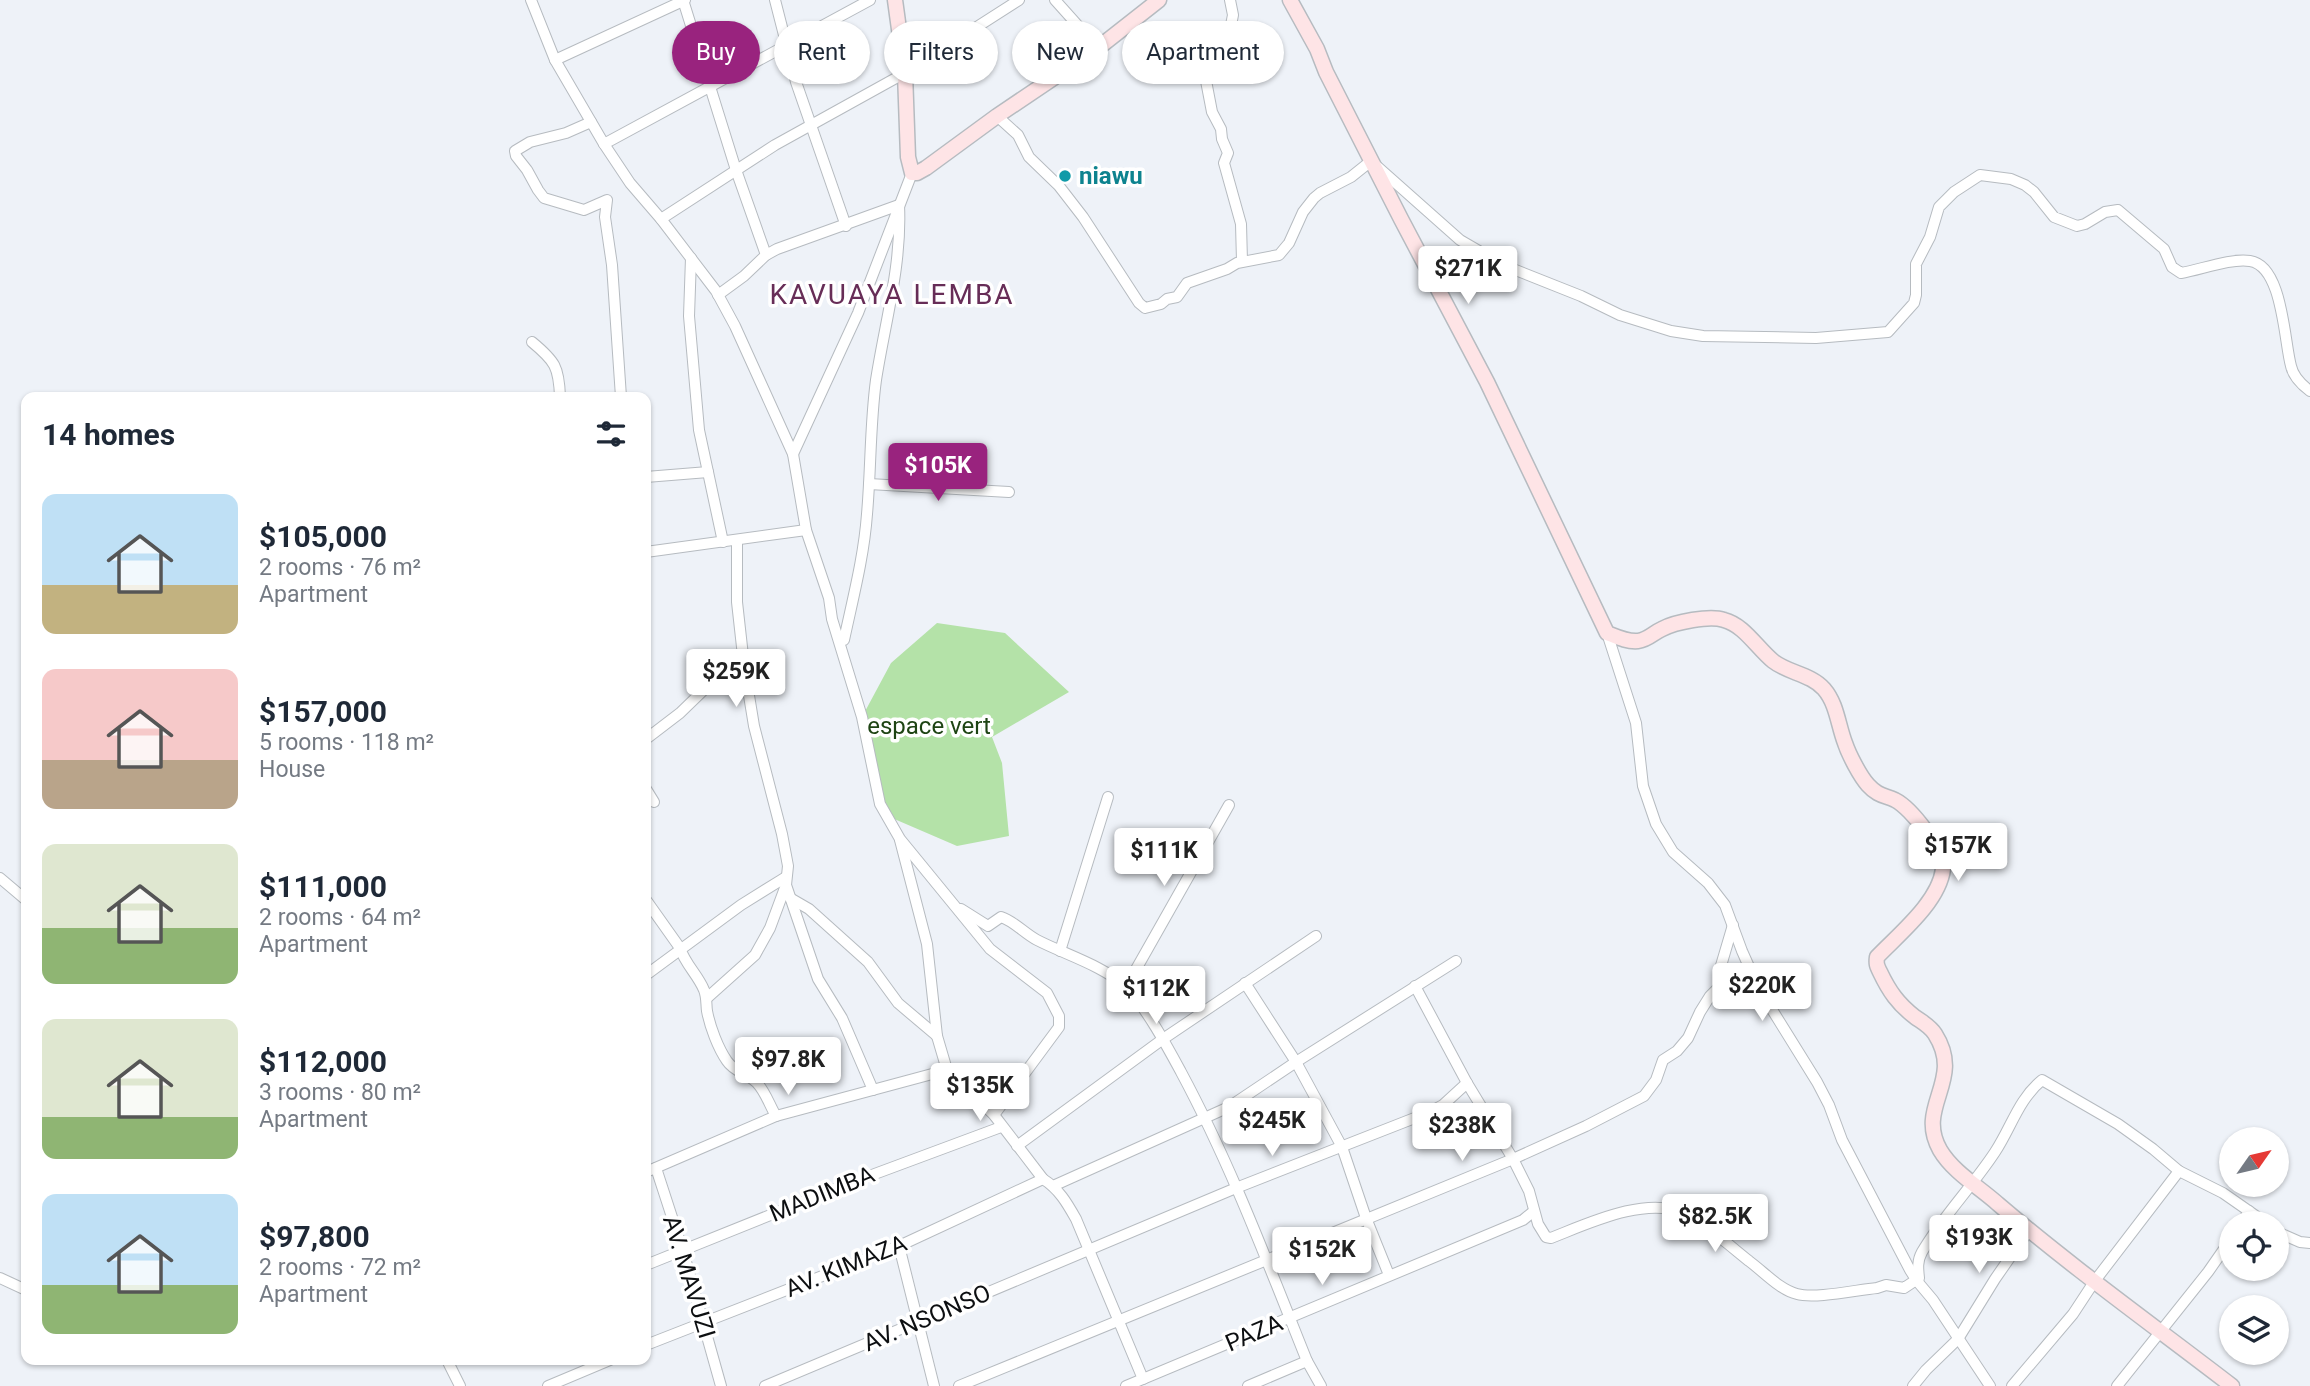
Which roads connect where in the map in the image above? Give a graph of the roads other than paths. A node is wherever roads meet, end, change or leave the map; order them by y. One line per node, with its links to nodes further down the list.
1 (531, 0): 18 (street)
2 (684, 0): 18 (street); 23 (street)
3 (775, 0): 11 (street)
4 (870, 0): 12 (street)
5 (895, 0): 13 (street)
6 (1019, 0): 14 (street)
7 (1055, 0): 15 (street)
8 (1159, 0): 16 (street)
9 (1230, 0): 36 (street)
10 (1290, 0): 28 (street)
11 (780, 21)
12 (830, 21)
13 (898, 21)
14 (986, 21)
15 (1075, 21)
16 (1108, 40)
17 (774, 51): 23 (street)
18 (555, 60): 25 (street)
19 (797, 84): 26 (street)
20 (885, 84): 26 (street)
21 (905, 84): 30 (street)
22 (1045, 84): 24 (street)
23 (710, 87): 27 (street); 29 (street)
24 (997, 116): 30 (street); 36 (street)
25 (591, 122): 27 (street); 41 (street)
26 (811, 125): 29 (street); 33 (street)
27 (604, 144): 32 (street)
28 (1371, 161): 36 (street); 39 (street); 51 (street)
29 (736, 170): 32 (street); 34 (street)
30 (912, 173): 31 (street)
31 (899, 205): 33 (street); 42 (street); 45 (street)
32 (661, 219): 35 (street)
33 (846, 226): 34 (street)
34 (766, 255): 37 (street)
35 (691, 258): 37 (street); 43 (street)
36 (1242, 261)
37 (718, 295): 42 (street)
38 (532, 342): 40 (street)
39 (2310, 391)
40 (561, 392)
41 (621, 392)
42 (793, 454): 47 (street)
43 (708, 472): 44 (street); 49 (street)
44 (651, 477)
45 (869, 484): 46 (street); 52 (street)
46 (1009, 492)
47 (806, 530): 48 (street); 59 (street)
48 (737, 541): 49 (street); 53 (street)
49 (723, 542): 50 (street)
50 (651, 551)
51 (1607, 633): 66 (street); 92 (street)
52 (844, 640)
53 (744, 665): 54 (street); 61 (street)
54 (651, 735)
55 (651, 797): 57 (street)
56 (1108, 797): 69 (street)
57 (654, 802)
58 (1229, 805): 74 (street)
59 (900, 839): 64 (street); 76 (street)
60 (0, 878): 62 (street)
61 (786, 881): 63 (street); 68 (street); 75 (street)
62 (21, 896)
63 (790, 898): 76 (street); 81 (street)
64 (951, 903): 69 (street); 82 (street)
65 (651, 907): 68 (street)
66 (1733, 925): 88 (street); 109 (street)
67 (1316, 936): 72 (street)
68 (680, 948): 71 (street); 75 (street)
69 (1060, 951): 74 (street)
70 (1456, 961): 73 (street)
71 (651, 971)
72 (1245, 983): 77 (street); 78 (street)
73 (1415, 986): 78 (street); 80 (street)
74 (1126, 987): 77 (street)
75 (707, 998): 83 (street)
76 (937, 1036): 79 (street)
77 (1163, 1039): 84 (street); 86 (street)
78 (1296, 1062): 84 (street); 87 (street)
79 (947, 1070): 81 (street); 82 (street)
80 (1467, 1083): 87 (street, AV. NSONSO); 88 (street)
81 (873, 1090): 83 (street)
82 (993, 1115): 85 (street)
83 (776, 1116): 89 (street)
84 (1205, 1119): 93 (street); 94 (street)
85 (1000, 1127): 86 (street); 103 (street, MADIMBA)
86 (1017, 1146): 91 (street)
87 (1342, 1147): 94 (street, AV. NSONSO); 97 (street)
88 (1513, 1159): 96 (street); 97 (street)
89 (651, 1170): 103 (street, AV. MAVUZI)
90 (2179, 1171): 92 (street); 95 (street); 110 (street)
91 (1043, 1180): 93 (street); 101 (street, AV. KIMAZA)
92 (1973, 1182): 98 (street); 109 (street)
93 (1054, 1186): 102 (street)
94 (1236, 1188): 102 (street, AV. NSONSO); 105 (street)
95 (2249, 1210)
96 (1534, 1211): 107 (street, PAZA); 109 (street)
97 (1366, 1218): 105 (street); 107 (street)
98 (2029, 1230): 110 (street); 117 (street)
99 (2289, 1237): 100 (street)
100 (2310, 1243)
101 (899, 1246): 114 (street, AV. KIMAZA); 115 (street)
102 (1089, 1249): 113 (street); 115 (street, AV. NSONSO)
103 (683, 1251): 106 (street, MADIMBA); 114 (street, AV. MAVUZI)
104 (2219, 1255): 116 (street)
105 (1267, 1259): 112 (street); 113 (street)
106 (651, 1263)
107 (1389, 1275): 112 (street, PAZA)
108 (0, 1278): 111 (street)
109 (1917, 1281): 117 (street)
110 (2094, 1282): 116 (street); 134 (street)
111 (21, 1288)
112 (1289, 1318): 119 (street); 122 (street, PAZA)
113 (1117, 1320): 122 (street); 128 (street)
114 (703, 1322): 118 (street, AV. KIMAZA); 125 (street, AV. MAVUZI)
115 (918, 1322): 126 (street, AV. NSONSO); 127 (street)
116 (2162, 1332): 135 (street); 136 (street)
117 (1958, 1339): 132 (street); 133 (street)
118 (651, 1343)
119 (1307, 1361): 130 (street); 131 (street)
120 (450, 1365): 123 (street)
121 (598, 1365): 124 (street)
122 (1143, 1379): 129 (street, PAZA)
123 (460, 1386)
124 (548, 1386)
125 (721, 1386)
126 (765, 1386)
127 (934, 1386)
128 (959, 1386)
129 (1126, 1386)
130 (1248, 1386)
131 (1321, 1386)
132 (1913, 1386)
133 (1990, 1386)
134 (2012, 1386)
135 (2117, 1386)
136 (2232, 1386)

